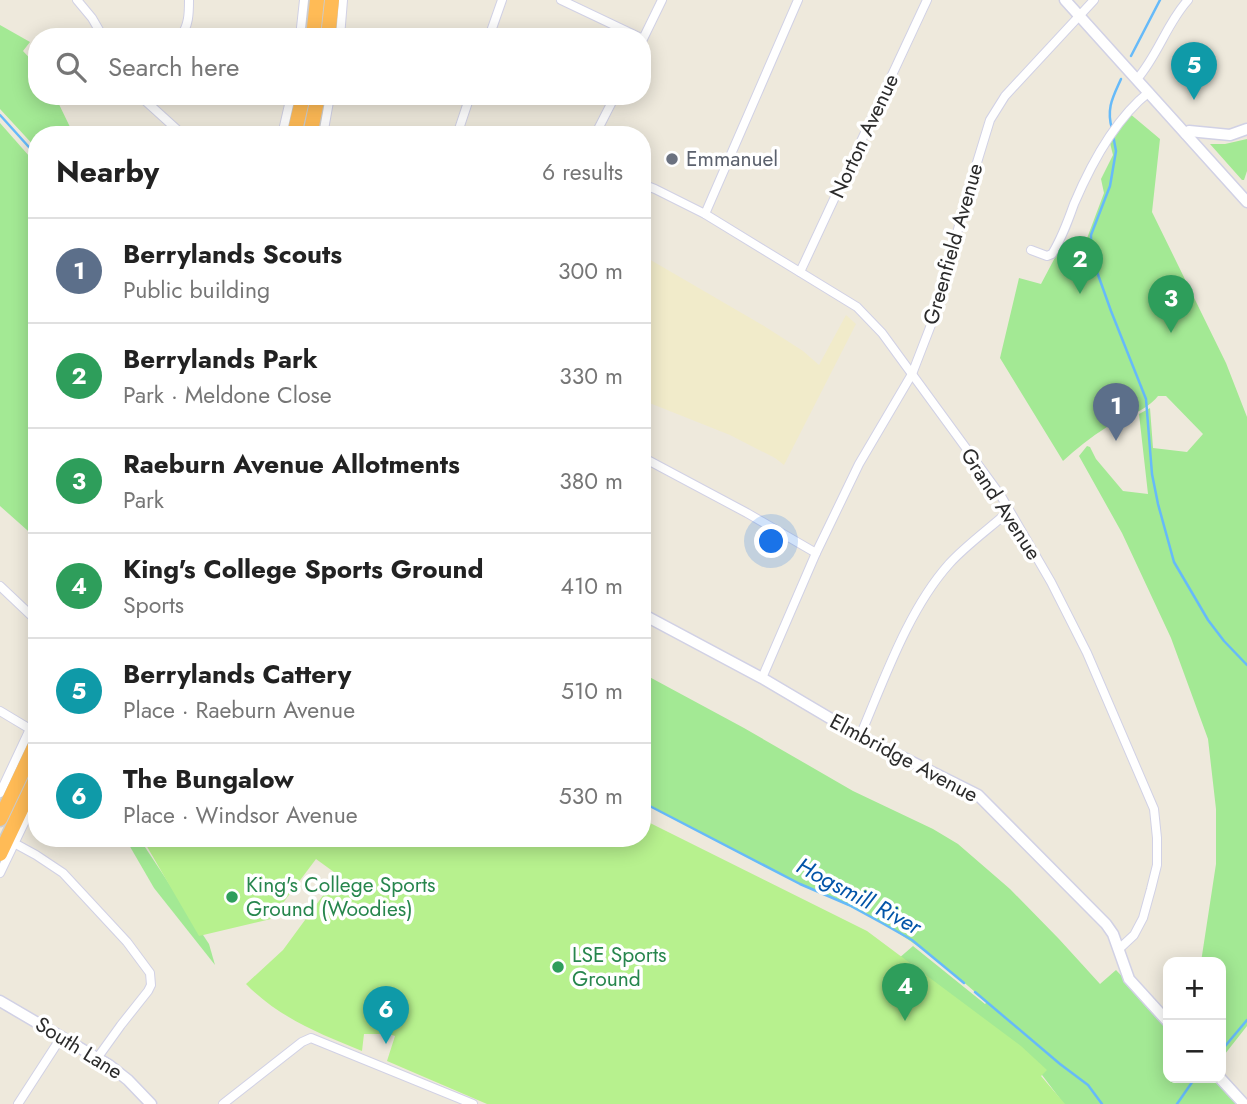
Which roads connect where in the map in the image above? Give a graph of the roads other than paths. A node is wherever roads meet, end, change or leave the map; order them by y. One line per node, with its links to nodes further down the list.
1 (77, 0): 16 (street)
2 (189, 0): 17 (street)
3 (304, 0): 18 (street)
4 (317, 0): 19 (highway)
5 (332, 0): 20 (highway)
6 (343, 0): 21 (street)
7 (502, 0): 22 (street)
8 (561, 0): 23 (street)
9 (662, 0): 24 (street)
10 (798, 0): 45 (street)
11 (927, 0): 47 (street, Norton Avenue)
12 (1065, 0): 15 (street)
13 (1094, 0): 15 (street, Greenfield Avenue)
14 (1188, 0): 25 (street)
15 (1080, 16): 25 (street); 48 (street, Greenfield Avenue)
16 (98, 28)
17 (185, 28)
18 (301, 28)
19 (314, 28)
20 (329, 28)
21 (341, 28)
22 (492, 28)
23 (619, 28)
24 (648, 28)
25 (1137, 79): 26 (street)
26 (1149, 92): 42 (street); 46 (street)
27 (150, 105): 34 (street)
28 (289, 105): 35 (street)
29 (301, 105): 36 (highway)
30 (316, 105): 37 (highway)
31 (328, 105): 38 (street)
32 (467, 105): 39 (street)
33 (610, 105): 40 (street)
34 (173, 126)
35 (284, 126)
36 (296, 126)
37 (312, 126)
38 (325, 126)
39 (460, 126)
40 (600, 126)
41 (1247, 129): 42 (street)
42 (1186, 134): 44 (street)
43 (651, 187): 45 (street, Grand Avenue)
44 (1247, 202)
45 (705, 214): 47 (street, Grand Avenue)
46 (1031, 250)
47 (800, 272): 48 (street, Grand Avenue)
48 (912, 374): 50 (street, Grand Avenue); 51 (street, Greenfield Avenue)
49 (651, 462): 51 (street)
50 (1009, 511): 58 (street); 68 (street, Grand Avenue)
51 (816, 553): 55 (street, Greenfield Avenue)
52 (0, 586): 53 (street)
53 (28, 612)
54 (651, 619): 55 (street, Elmbridge Avenue)
55 (762, 678): 58 (street, Elmbridge Avenue)
56 (0, 711): 57 (street)
57 (28, 731)
58 (860, 736): 68 (street, Elmbridge Avenue)
59 (28, 744): 61 (street)
60 (28, 748): 64 (highway)
61 (0, 793)
62 (28, 795): 66 (highway)
63 (28, 814): 65 (street)
64 (0, 819)
65 (14, 843): 67 (street); 72 (street)
66 (0, 854)
67 (0, 873)
68 (1119, 949): 70 (street, Elmbridge Avenue)
69 (0, 1000): 71 (street, South Lane)
70 (1166, 1020)
71 (62, 1036): 72 (street, South Lane); 75 (street)
72 (98, 1057): 76 (street, South Lane)
73 (1225, 1083): 78 (street)
74 (468, 1103): 77 (street)
75 (18, 1104)
76 (151, 1104)
77 (222, 1104)
78 (1244, 1104)

